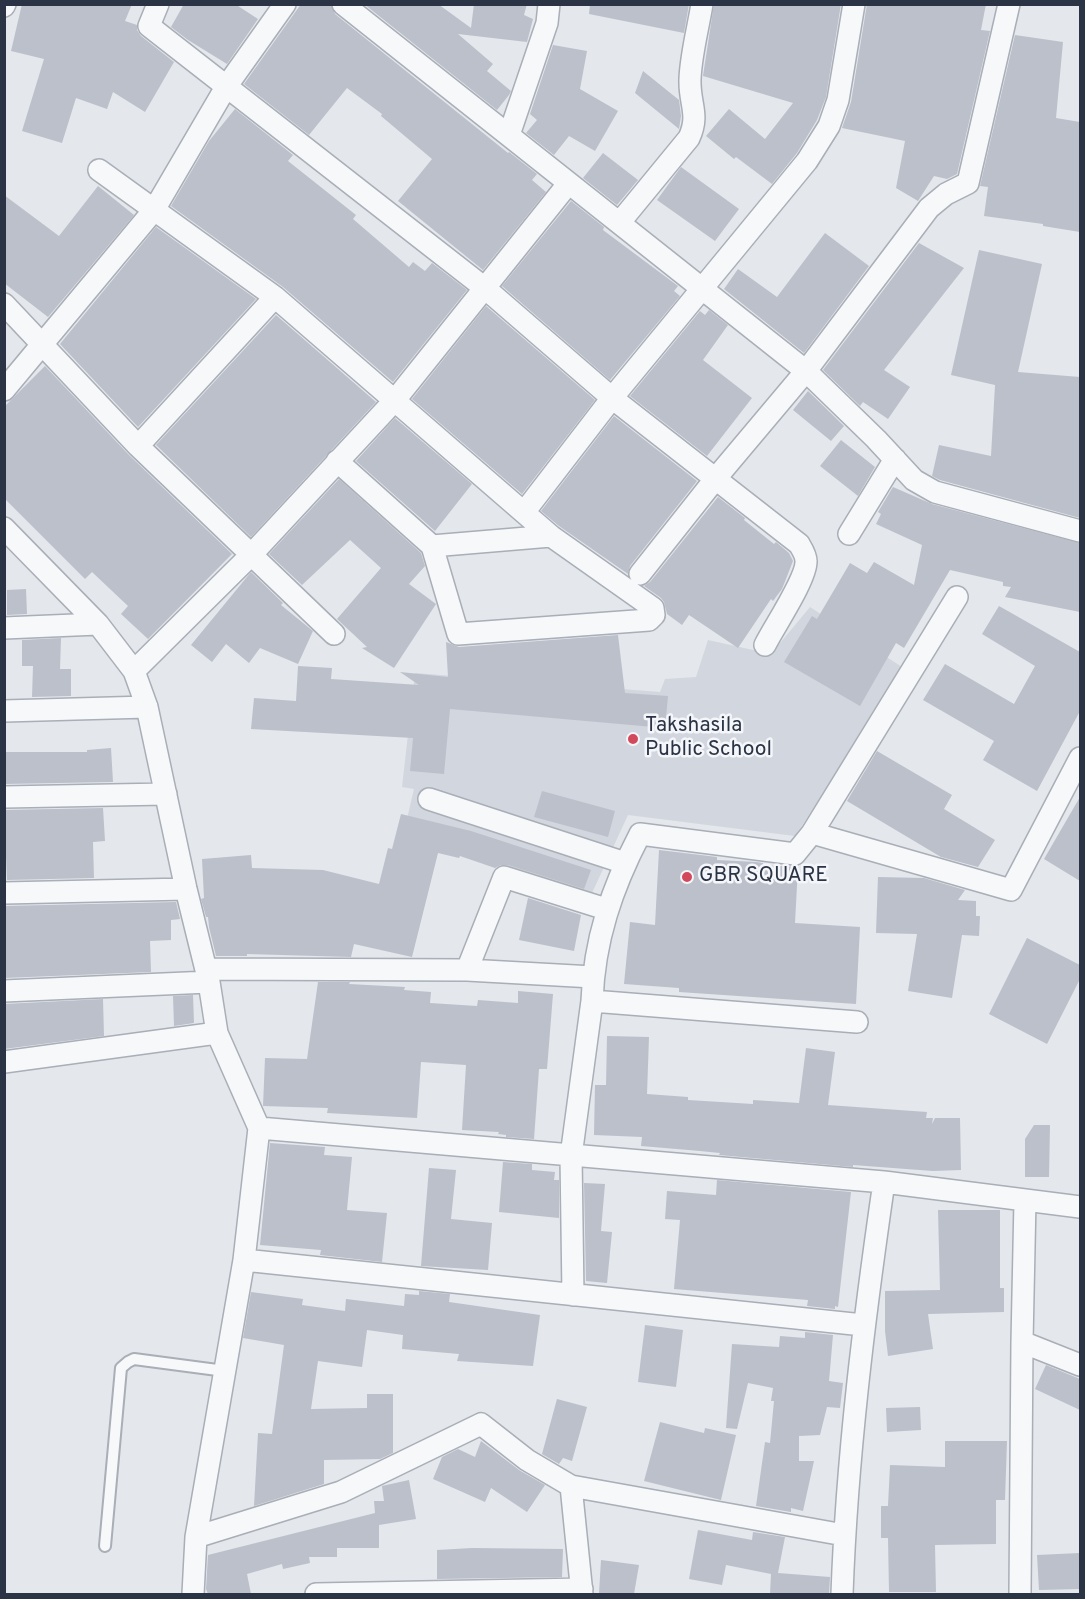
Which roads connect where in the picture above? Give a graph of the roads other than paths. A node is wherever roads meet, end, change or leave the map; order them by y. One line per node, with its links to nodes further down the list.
1 (158, 4): 8 (street)
2 (285, 4): 8 (street)
3 (343, 4): 9 (street)
4 (549, 4): 9 (street)
5 (702, 4): 13 (street)
6 (854, 4): 15 (street)
7 (1010, 4): 19 (street)
8 (226, 87): 12 (street); 14 (street)
9 (509, 135): 11 (street)
10 (99, 170): 12 (street)
11 (568, 184): 13 (street); 14 (street)
12 (154, 210): 16 (street); 18 (street)
13 (620, 222): 15 (street)
14 (486, 289): 21 (street); 22 (street)
15 (702, 289): 19 (street); 21 (street)
16 (275, 297): 22 (street); 23 (street)
17 (4, 304): 18 (street)
18 (42, 345): 20 (street); 23 (street)
19 (806, 371): 24 (street); 26 (street)
20 (4, 390)
21 (612, 398): 26 (street); 27 (street)
22 (395, 400): 25 (street); 27 (street)
23 (138, 446): 33 (street)
24 (895, 459): 28 (street); 29 (street)
25 (337, 461): 32 (street); 33 (street)
26 (716, 478): 34 (street); 39 (street)
27 (525, 511): 30 (street)
28 (1080, 531)
29 (849, 534)
30 (551, 536): 32 (street); 32 (street)
31 (9, 538): 36 (street)
32 (432, 546)
33 (251, 555): 38 (street); 40 (street)
34 (640, 574)
35 (957, 597): 47 (street)
36 (98, 624): 37 (street); 40 (street)
37 (4, 628)
38 (333, 634)
39 (765, 645)
40 (134, 672): 41 (street)
41 (147, 707): 42 (street); 44 (street)
42 (4, 711)
43 (1080, 758): 47 (street)
44 (166, 794): 45 (street); 49 (street)
45 (4, 797)
46 (429, 799): 48 (street)
47 (812, 833): 48 (street)
48 (625, 863): 51 (street)
49 (186, 889): 50 (street); 53 (street)
50 (4, 892)
51 (606, 909): 52 (street); 54 (street)
52 (468, 970): 53 (street); 54 (street)
53 (207, 976): 55 (street); 58 (street)
54 (593, 977): 56 (street)
55 (4, 991)
56 (592, 1001): 57 (street); 61 (street)
57 (858, 1022)
58 (216, 1033): 59 (street); 60 (street)
59 (4, 1062)
60 (259, 1128): 61 (street); 65 (street)
61 (571, 1156): 62 (street); 66 (street)
62 (884, 1182): 63 (street); 67 (street)
63 (1025, 1200): 64 (street); 68 (street)
64 (1080, 1208)
65 (244, 1260): 66 (street); 70 (street)
66 (573, 1295): 67 (street)
67 (863, 1325): 72 (street)
68 (1022, 1342): 69 (street); 79 (street)
69 (1080, 1365)
70 (225, 1371): 73 (street); 74 (lane)
71 (571, 1486): 72 (street); 73 (street); 75 (street)
72 (844, 1535): 78 (street)
73 (196, 1537): 76 (street)
74 (105, 1546)
75 (582, 1592): 77 (street)
76 (193, 1594)
77 (316, 1594)
78 (842, 1594)
79 (1020, 1594)

